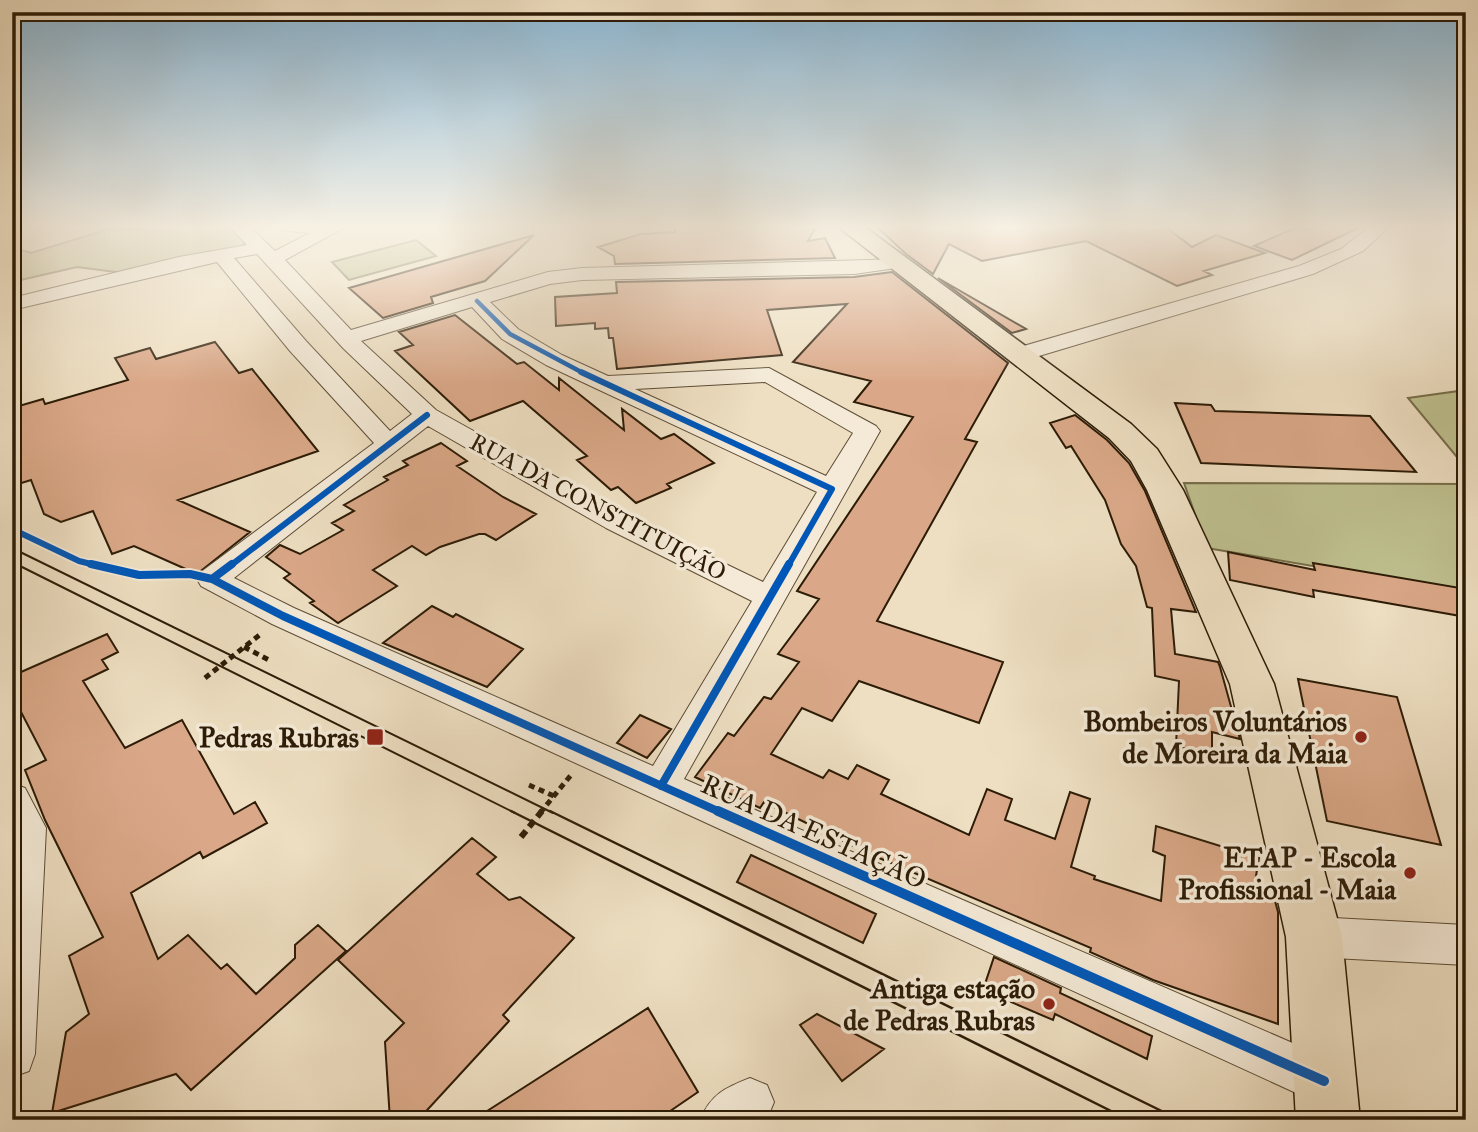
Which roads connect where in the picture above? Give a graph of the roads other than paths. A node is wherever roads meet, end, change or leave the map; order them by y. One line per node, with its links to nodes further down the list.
1 (47, 278): 10 (street)
2 (99, 278): 9 (street)
3 (119, 278): 9 (street)
4 (241, 278): 17 (street)
5 (290, 278): 13 (street, RUA DA CONSTITUIÇÃO)
6 (549, 278): 11 (street)
7 (916, 278): 14 (main road)
8 (1279, 278): 14 (street)
9 (106, 281): 12 (street)
10 (12, 286)
11 (477, 301): 13 (street); 15 (street)
12 (12, 304)
13 (347, 338): 16 (street, RUA DA CONSTITUIÇÃO)
14 (1021, 354): 22 (main road)
15 (606, 384): 18 (street); 18 (street)
16 (428, 415): 17 (street); 19 (street, RUA DA CONSTITUIÇÃO)
17 (389, 445): 20 (street, RUA DA ESTAÇÃO)
18 (832, 489): 19 (street)
19 (769, 597): 20 (street)
20 (661, 786): 25 (street, RUA DA ESTAÇÃO)
21 (12, 799): 24 (street)
22 (1314, 937): 23 (street); 25 (main road)
23 (1466, 945)
24 (12, 1054)
25 (1326, 1101)

